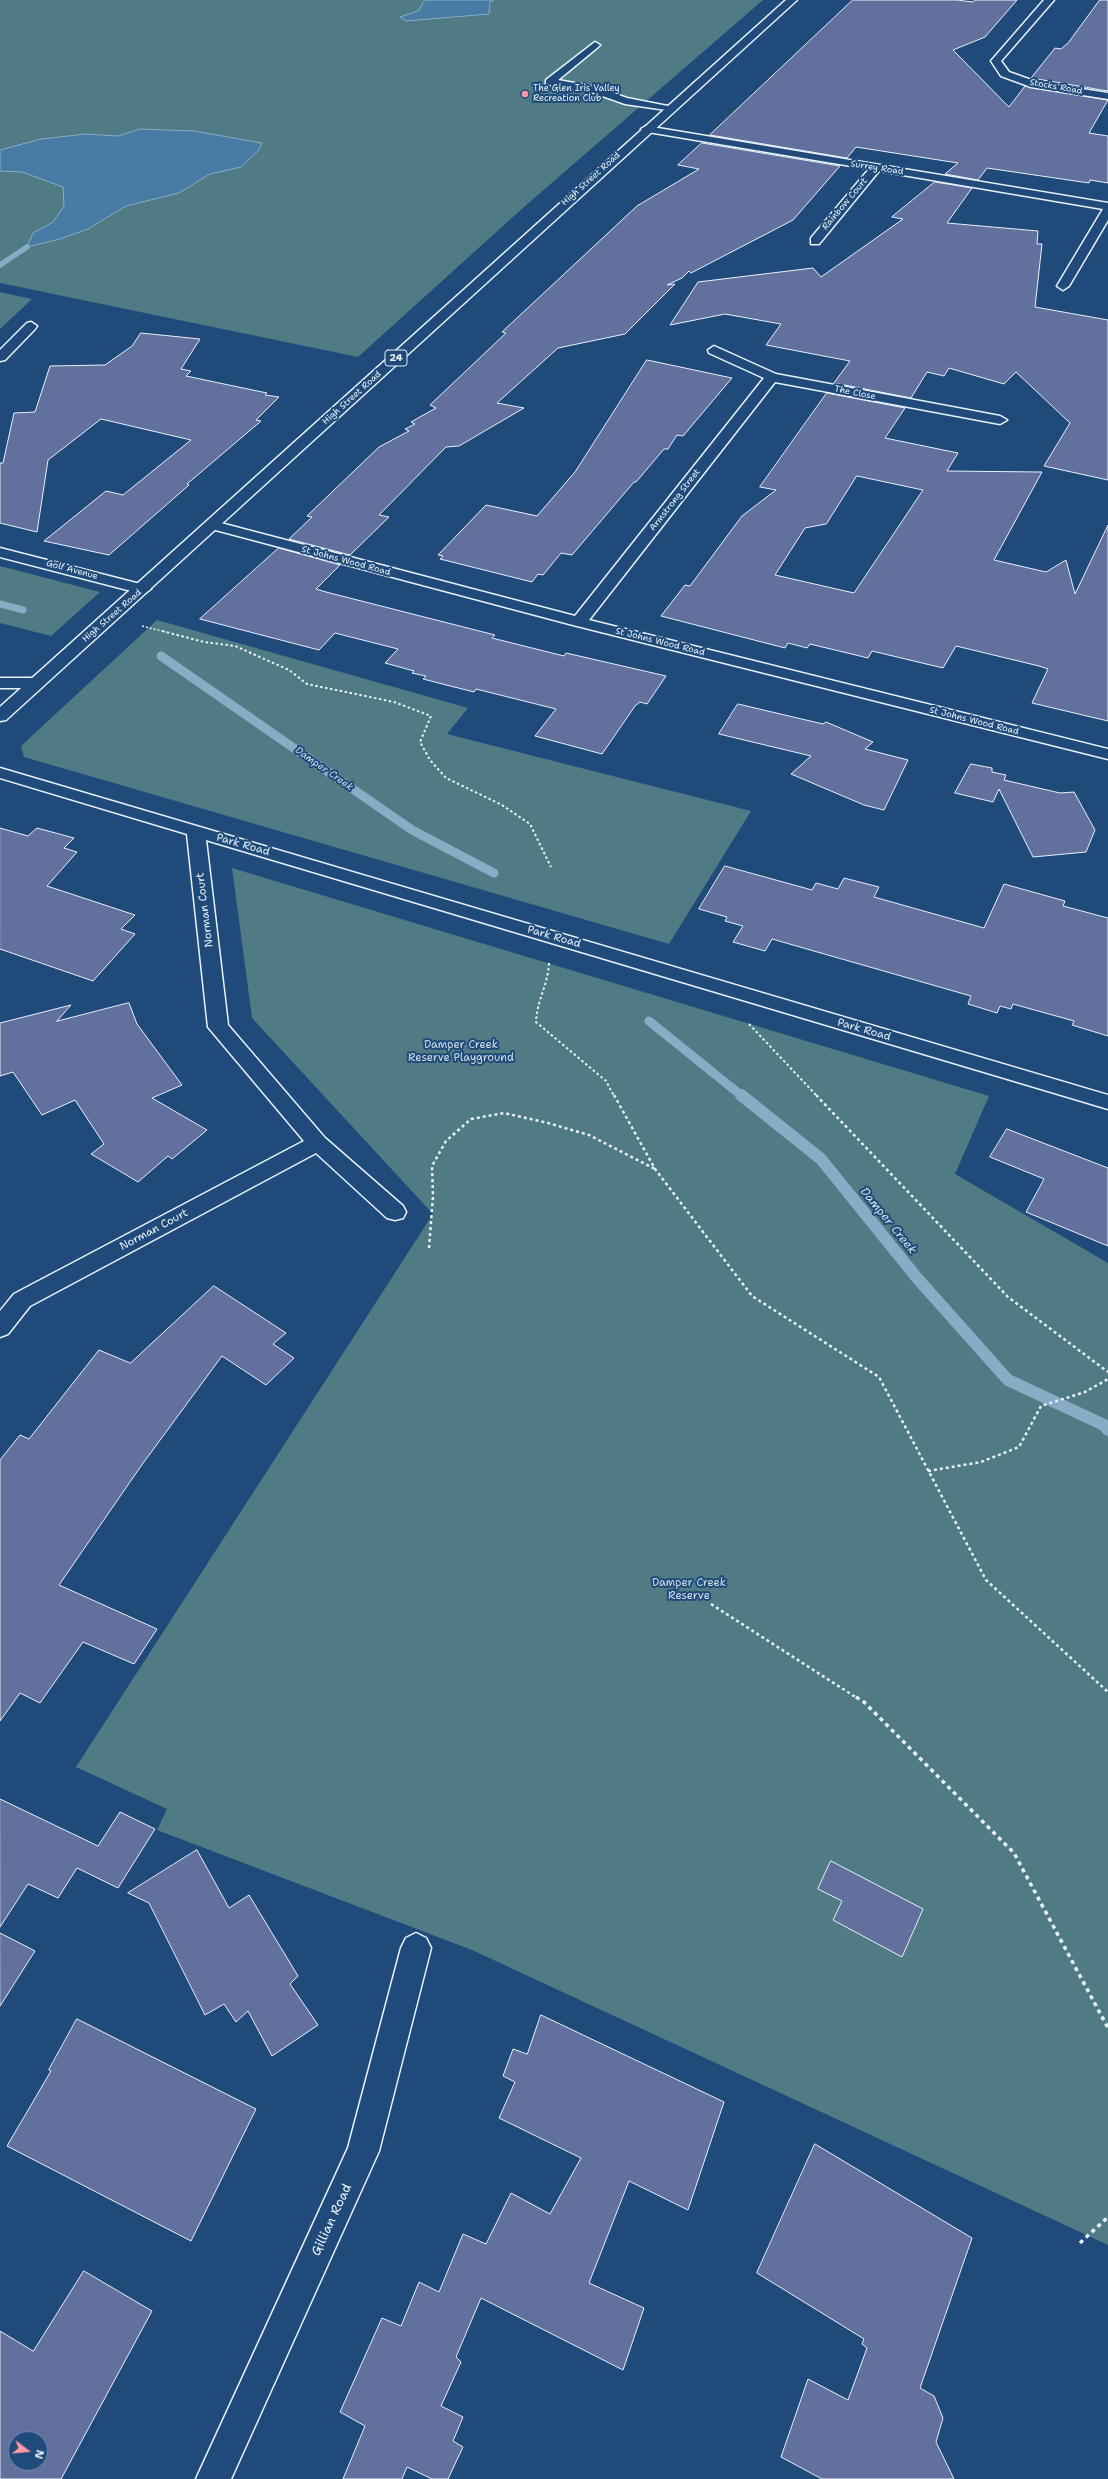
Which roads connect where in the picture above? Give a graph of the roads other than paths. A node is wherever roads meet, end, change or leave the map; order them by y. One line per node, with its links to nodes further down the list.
1 (792, 0): 5 (street, High Street Road / 24)
2 (1049, 0): 4 (street, Stocks Road)
3 (595, 45): 5 (street)
4 (1108, 96)
5 (669, 108): 6 (street, High Street Road / 24)
6 (646, 129): 7 (street, Surrey Road); 17 (street, High Street Road / 24)
7 (876, 168): 8 (street, Surrey Road); 10 (street, Rainbow Court)
8 (1108, 206)
9 (1108, 210): 11 (street)
10 (815, 241)
11 (1063, 286)
12 (31, 326): 14 (street)
13 (714, 350): 15 (street, The Close)
14 (0, 357)
15 (772, 377): 16 (street, The Close); 20 (street, Armstrong Street)
16 (1000, 420)
17 (213, 525): 19 (street, High Street Road / 24); 20 (street, St Johns Wood Road)
18 (0, 552): 19 (street, Golf Avenue)
19 (143, 589): 22 (street, High Street Road / 24)
20 (579, 622): 24 (street, St Johns Wood Road)
21 (0, 683): 22 (street)
22 (37, 683): 23 (street, High Street Road / 24)
23 (0, 716)
24 (1108, 754)
25 (0, 773): 26 (street, Park Road)
26 (196, 831): 27 (street, Park Road); 28 (street, Norman Court)
27 (1108, 1102)
28 (318, 1142): 29 (street, Norman Court); 30 (street, Norman Court)
29 (396, 1212)
30 (0, 1328)
31 (416, 1948): 32 (street, Gillian Road)
32 (213, 2479)

